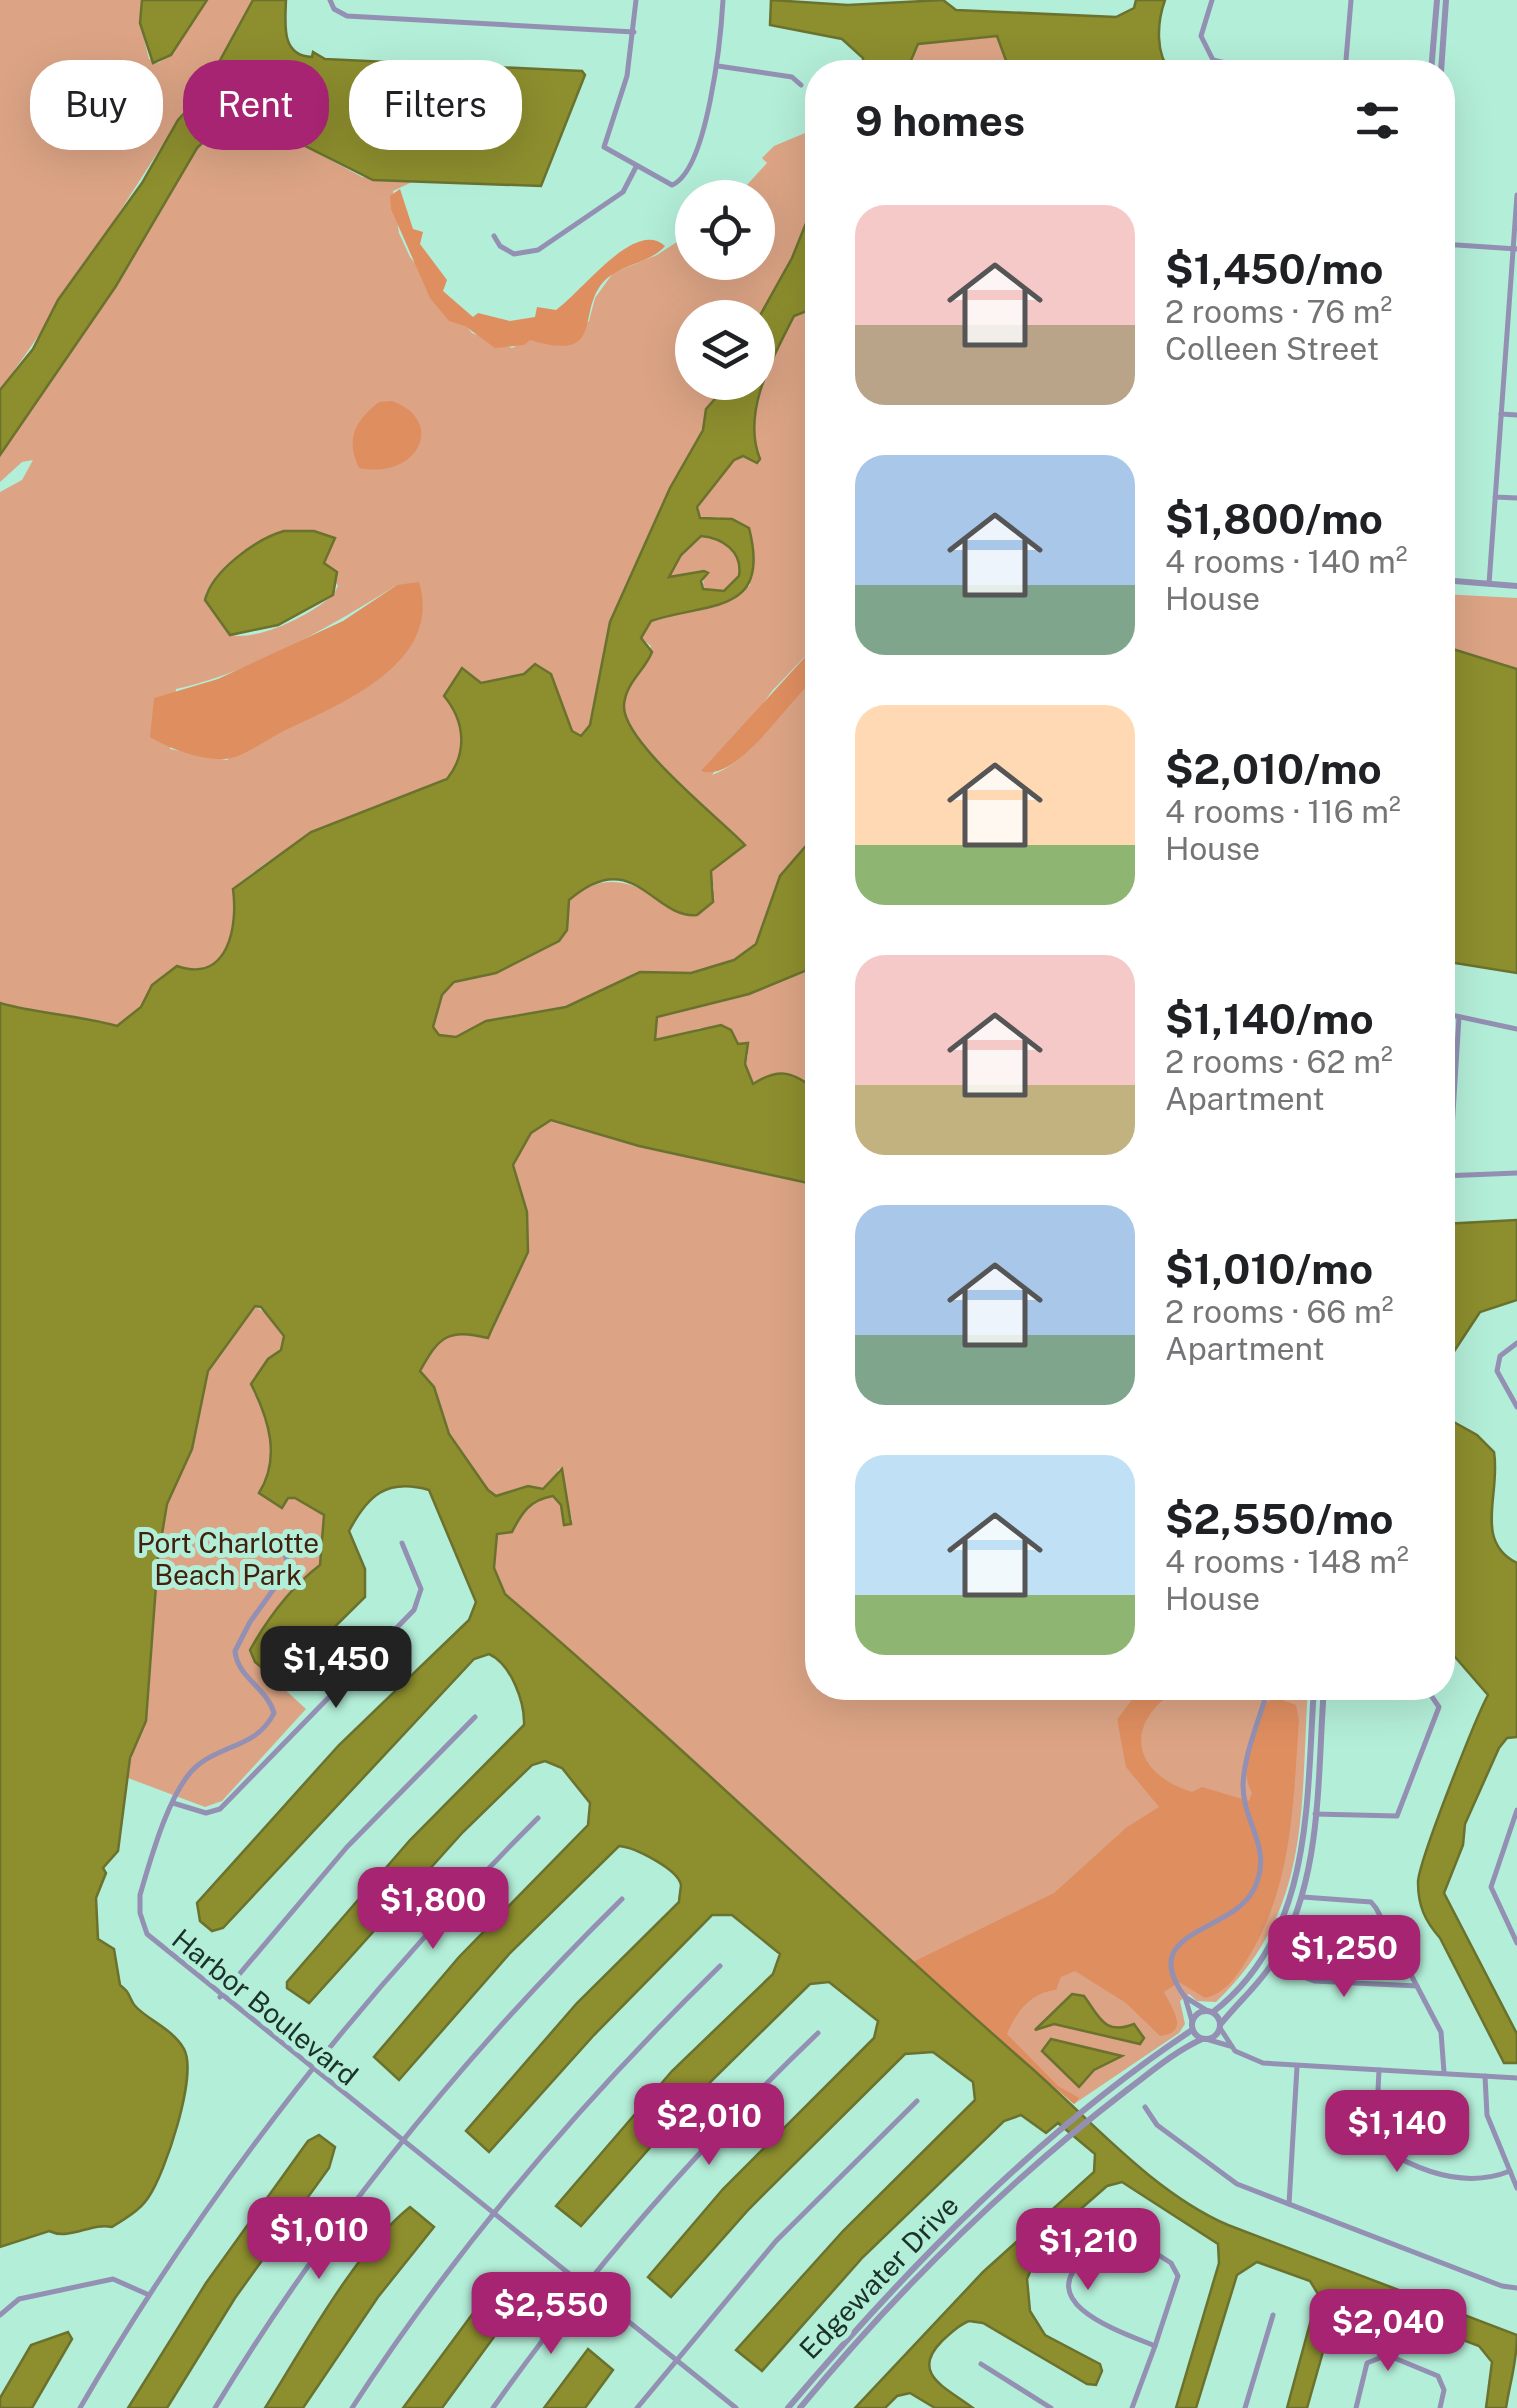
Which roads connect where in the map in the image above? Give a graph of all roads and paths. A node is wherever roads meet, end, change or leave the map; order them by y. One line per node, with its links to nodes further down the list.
1 (330, 0): 8 (street)
2 (636, 0): 8 (street)
3 (723, 0): 13 (street)
4 (1212, 0): 9 (street)
5 (1350, 0): 10 (street)
6 (1437, 0): 11 (street)
7 (1446, 0): 12 (street)
8 (634, 32): 15 (street)
9 (1212, 60)
10 (1346, 60)
11 (1432, 60)
12 (1442, 60)
13 (718, 66): 14 (street); 15 (street)
14 (801, 84)
15 (636, 166): 17 (street)
16 (1517, 195): 19 (street)
17 (494, 236)
18 (1455, 245): 19 (street)
19 (1515, 249): 20 (street)
20 (1507, 331): 21 (street); 22 (street)
21 (1517, 332)
22 (1501, 414): 23 (street); 24 (street)
23 (1517, 415)
24 (1495, 497): 25 (street); 27 (street)
25 (1517, 498)
26 (1455, 582): 27 (street)
27 (1489, 584): 28 (street)
28 (1517, 586)
29 (1455, 1015): 30 (street)
30 (1458, 1016): 31 (street); 32 (street)
31 (1517, 1029)
32 (1455, 1056)
33 (1517, 1173): 34 (street)
34 (1455, 1176)
35 (1517, 1343): 36 (street)
36 (1517, 1406)
37 (402, 1543): 44 (street)
38 (284, 1544): 44 (street, Harbor Boulevard)
39 (1265, 1700): 55 (street)
40 (1313, 1700): 56 (street)
41 (1323, 1700): 46 (street)
42 (1434, 1700): 46 (street)
43 (475, 1717): 54 (street)
44 (173, 1804): 54 (street, Harbor Boulevard)
45 (1517, 1810): 50 (street)
46 (1315, 1814): 48 (street)
47 (538, 1818): 63 (street)
48 (1303, 1897): 53 (street); 58 (street)
49 (622, 1899): 70 (street)
50 (1517, 1943)
51 (720, 1966): 74 (street)
52 (1283, 1969): 53 (street)
53 (1418, 1986): 65 (street)
54 (220, 1997): 63 (street, Harbor Boulevard)
55 (1185, 1998): 56 (street); 57 (street)
56 (1210, 2012): 57 (street, Edgewater Drive); 58 (street)
57 (1192, 2025): 60 (street); 89 (street, Edgewater Drive)
58 (1220, 2026): 60 (street, Edgewater Drive); 61 (street)
59 (818, 2033): 75 (street)
60 (1204, 2039): 61 (street); 90 (street, Edgewater Drive)
61 (1230, 2046): 62 (street)
62 (1297, 2066): 64 (street); 73 (street)
63 (310, 2069): 70 (street, Harbor Boulevard); 77 (street)
64 (1379, 2070): 65 (street); 71 (street)
65 (1444, 2074): 66 (street)
66 (1485, 2076): 67 (street); 71 (street)
67 (1517, 2078)
68 (916, 2100): 81 (street)
69 (1146, 2107): 73 (street)
70 (402, 2142): 74 (street, Harbor Boulevard); 84 (street)
71 (1510, 2171): 72 (street)
72 (1517, 2188)
73 (1289, 2204): 76 (street)
74 (492, 2214): 75 (street, Harbor Boulevard); 85 (street)
75 (584, 2287): 81 (street, Harbor Boulevard); 86 (street)
76 (1517, 2288)
77 (149, 2295): 78 (street); 83 (street)
78 (0, 2315)
79 (1272, 2315): 93 (street)
80 (1155, 2346): 80 (street); 92 (street)
81 (674, 2359): 87 (street); 88 (street, Harbor Boulevard)
82 (981, 2364): 91 (street)
83 (80, 2408)
84 (216, 2408)
85 (352, 2408)
86 (493, 2408)
87 (637, 2408)
88 (736, 2408)
89 (788, 2408)
90 (800, 2408)
91 (1051, 2408)
92 (1132, 2408)
93 (1245, 2408)
94 (1356, 2408): 95 (street)
95 (1440, 2408)

